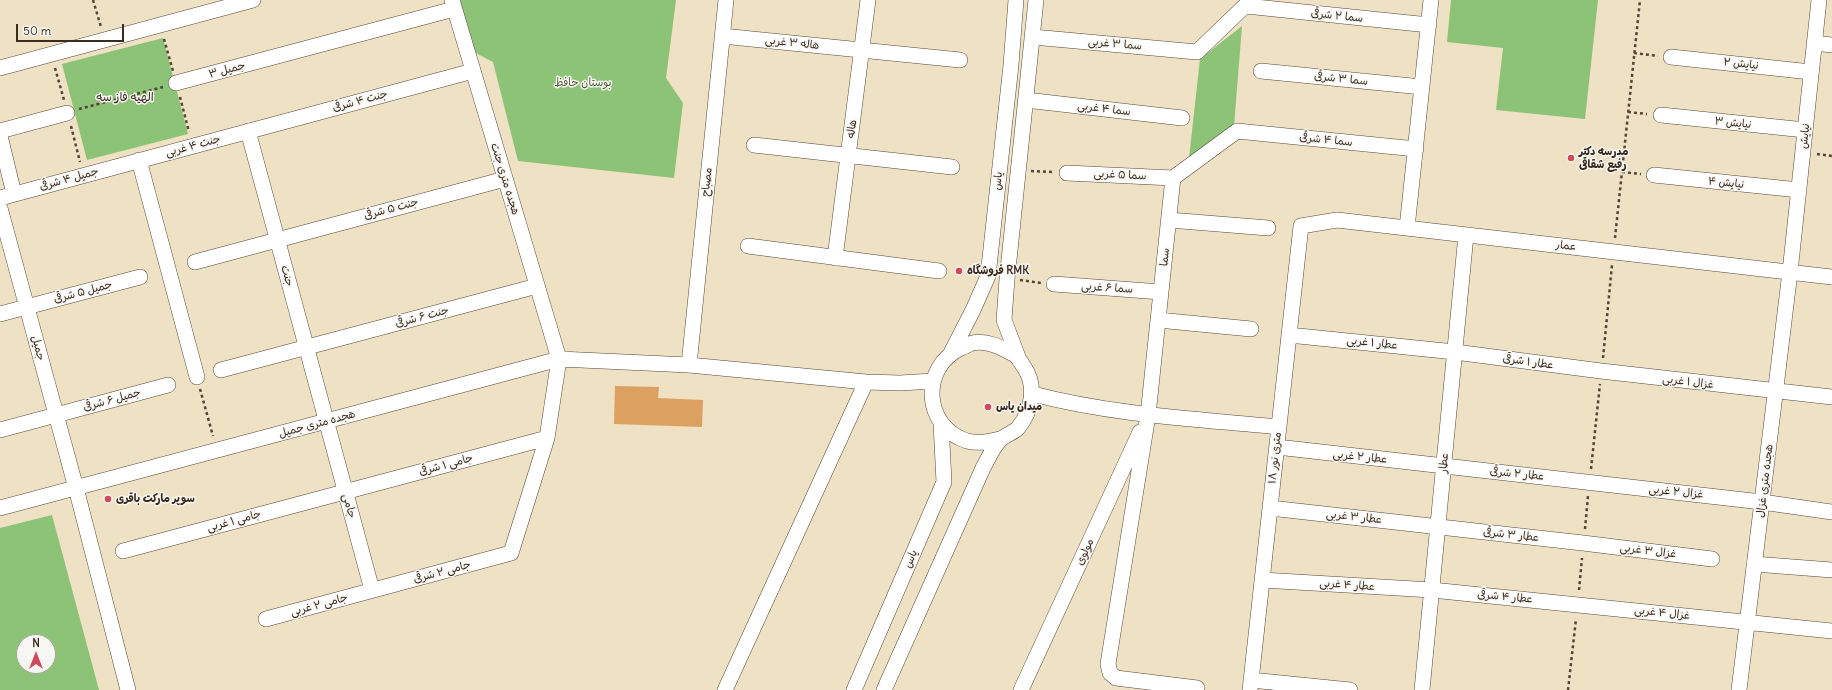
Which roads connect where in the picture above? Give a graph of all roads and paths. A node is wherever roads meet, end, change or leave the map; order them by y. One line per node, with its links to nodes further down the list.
1 (93, 0): 15 (path)
2 (253, 0): 15 (street)
3 (726, 0): 13 (street, مصباح)
4 (868, 0): 18 (street, هاله)
5 (1016, 0): 76 (street, یاس)
6 (1036, 0): 14 (street, یاس)
7 (1431, 0): 12 (street)
8 (1640, 0): 19 (path)
9 (1819, 0): 16 (street, نیایش)
10 (1248, 3): 12 (street, سما ۲ شرقی); 14 (street, سما ۳ غربی)
11 (453, 4): 23 (street, هجده متری جنت); 26 (street, جمیل ۳)
12 (1429, 25): 27 (street)
13 (722, 36): 18 (street, هاله ۳ غربی); 79 (street, مصباح)
14 (1033, 36): 28 (street, یاس)
15 (104, 40): 22 (street)
16 (1814, 43): 17 (street); 25 (street, نیایش)
17 (1832, 45)
18 (862, 50): 21 (street, هاله ۳ غربی); 39 (street, هاله)
19 (1634, 53): 20 (path); 30 (path)
20 (1671, 57): 25 (street, نیایش ۲)
21 (960, 60)
22 (0, 68)
23 (473, 71): 35 (street, جنت ۴ شرقی); 47 (street, هجده متری جنت)
24 (1261, 71): 27 (street, سما ۳ شرقی)
25 (1811, 72): 33 (street, نیایش)
26 (176, 83): 29 (path)
27 (1422, 87): 38 (street)
28 (1026, 100): 32 (street, سما ۴ غربی); 42 (street, یاس)
29 (67, 112): 34 (street)
30 (1628, 112): 31 (path); 44 (path)
31 (1661, 115): 33 (street, نیایش ۳)
32 (1182, 118)
33 (1805, 130): 48 (street, نیایش)
34 (0, 131)
35 (248, 131): 40 (street, جنت ۴ غربی); 56 (street, جنت)
36 (0, 136): 49 (street)
37 (754, 145): 39 (street)
38 (1416, 149): 46 (street, سما ۴ شرقی); 54 (street)
39 (849, 155): 41 (street); 59 (street, هاله)
40 (139, 160): 49 (street, جمیل ۴ شرقی); 82 (street)
41 (952, 168)
42 (1018, 170): 43 (path); 65 (street, یاس)
43 (1067, 172): 46 (street, سما ۵ غربی)
44 (1622, 172): 45 (path); 58 (path)
45 (1654, 175): 48 (street, نیایش ۴)
46 (1174, 178): 51 (street, سما)
47 (505, 179): 56 (street, جنت ۵ شرقی); 67 (street, هجده متری جنت)
48 (1799, 190): 62 (street, نیایش)
49 (7, 196)
50 (0, 208): 69 (street, جمیل)
51 (1169, 220): 53 (street); 68 (street, سما)
52 (1301, 226): 54 (street, عمار); 73 (street, ۱۸ متری نور)
53 (1268, 228)
54 (1408, 228): 55 (street, عمار)
55 (1466, 235): 58 (street, عمار); 75 (street, عطار)
56 (278, 240): 60 (street, جنت ۵ شرقی); 74 (street, جنت)
57 (748, 246): 59 (street)
58 (1613, 252): 62 (street, عمار)
59 (836, 258): 61 (street)
60 (195, 262)
61 (939, 271)
62 (1790, 272): 64 (street, عمار); 86 (street, هجده متری غزال)
63 (140, 277): 69 (street, جمیل ۵ شرقی)
64 (1832, 277)
65 (1007, 279): 66 (path); 77 (street, یاس)
66 (1054, 284): 68 (street, سما ۶ غربی)
67 (537, 286): 74 (street, جنت ۶ شرقی); 78 (street, هجده متری جنت)
68 (1161, 292): 71 (street, سما)
69 (27, 307): 70 (street, جمیل ۵ شرقی); 89 (street, جمیل)
70 (0, 314)
71 (1158, 320): 72 (street); 90 (street, سما)
72 (1251, 329)
73 (1289, 335): 75 (street, عطار ۱ غربی); 93 (street, ۱۸ متری نور)
74 (307, 348): 80 (street, جنت ۶ شرقی); 91 (street, جنت)
75 (1455, 352): 81 (street, عطار ۱ شرقی); 99 (street, عطار)
76 (951, 353): 77 (street); 83 (street)
77 (1018, 357): 87 (street)
78 (559, 359): 79 (street); 91 (street, هجده متری جمیل); 95 (street)
79 (689, 365): 84 (street)
80 (221, 370)
81 (1601, 371): 86 (street, غزال ۱ غربی)
82 (197, 377): 98 (path)
83 (933, 381): 84 (street); 92 (street)
84 (866, 382): 123 (street)
85 (168, 384): 89 (street, جمیل ۶ شرقی)
86 (1776, 392): 88 (street, غزال ۱ غربی); 103 (street, هجده متری غزال)
87 (1033, 394): 90 (street); 96 (street)
88 (1832, 397)
89 (56, 415): 94 (street, جمیل ۶ شرقی); 101 (street, جمیل)
90 (1148, 415): 93 (street); 121 (street, سما); 126 (street, مولوی)
91 (326, 421): 98 (street, هجده متری جمیل); 102 (street, جامی)
92 (941, 422): 96 (street); 124 (street, یاس)
93 (1279, 427): 97 (street, ۱۸ متری نور)
94 (0, 430)
95 (547, 438): 102 (street, جامی ۱ شرقی); 114 (street, جامی ۲ شرقی)
96 (1000, 440): 125 (street)
97 (1277, 447): 99 (street, عطار ۲ غربی); 105 (street, ۱۸ متری نور)
98 (217, 450): 101 (street, هجده متری جمیل)
99 (1444, 466): 100 (street, عطار ۲ شرقی); 107 (street, عطار)
100 (1590, 482): 103 (street, غزال ۲ غربی)
101 (76, 488): 104 (street, هجده متری جمیل); 122 (street)
102 (346, 492): 109 (street, جامی ۱ غربی); 114 (street, جامی)
103 (1762, 502): 106 (street, غزال ۲ غربی); 111 (street, هجده متری غزال)
104 (0, 508)
105 (1270, 508): 107 (street, عطار ۳ غربی); 113 (street, ۱۸ متری نور)
106 (1832, 512)
107 (1438, 526): 108 (street, عطار ۳ شرقی); 115 (street, عطار)
108 (1583, 542): 110 (street, غزال ۳ غربی)
109 (123, 551)
110 (1712, 558)
111 (1754, 564): 112 (street); 118 (street, هجده متری غزال)
112 (1832, 570)
113 (1262, 580): 115 (street, عطار ۴ غربی); 120 (street, ۱۸ متری نور)
114 (372, 590): 117 (street, جامی ۲ غربی)
115 (1432, 590): 116 (street, عطار ۴ شرقی); 128 (street, عطار)
116 (1577, 604): 118 (street, غزال ۴ غربی)
117 (266, 619)
118 (1747, 621): 119 (street, غزال ۴ غربی); 129 (street, هجده متری غزال)
119 (1832, 631)
120 (1251, 685): 127 (street)
121 (1197, 688)
122 (128, 690)
123 (725, 690)
124 (854, 690)
125 (884, 690)
126 (1021, 690)
127 (1350, 690)
128 (1422, 690)
129 (1739, 690)

